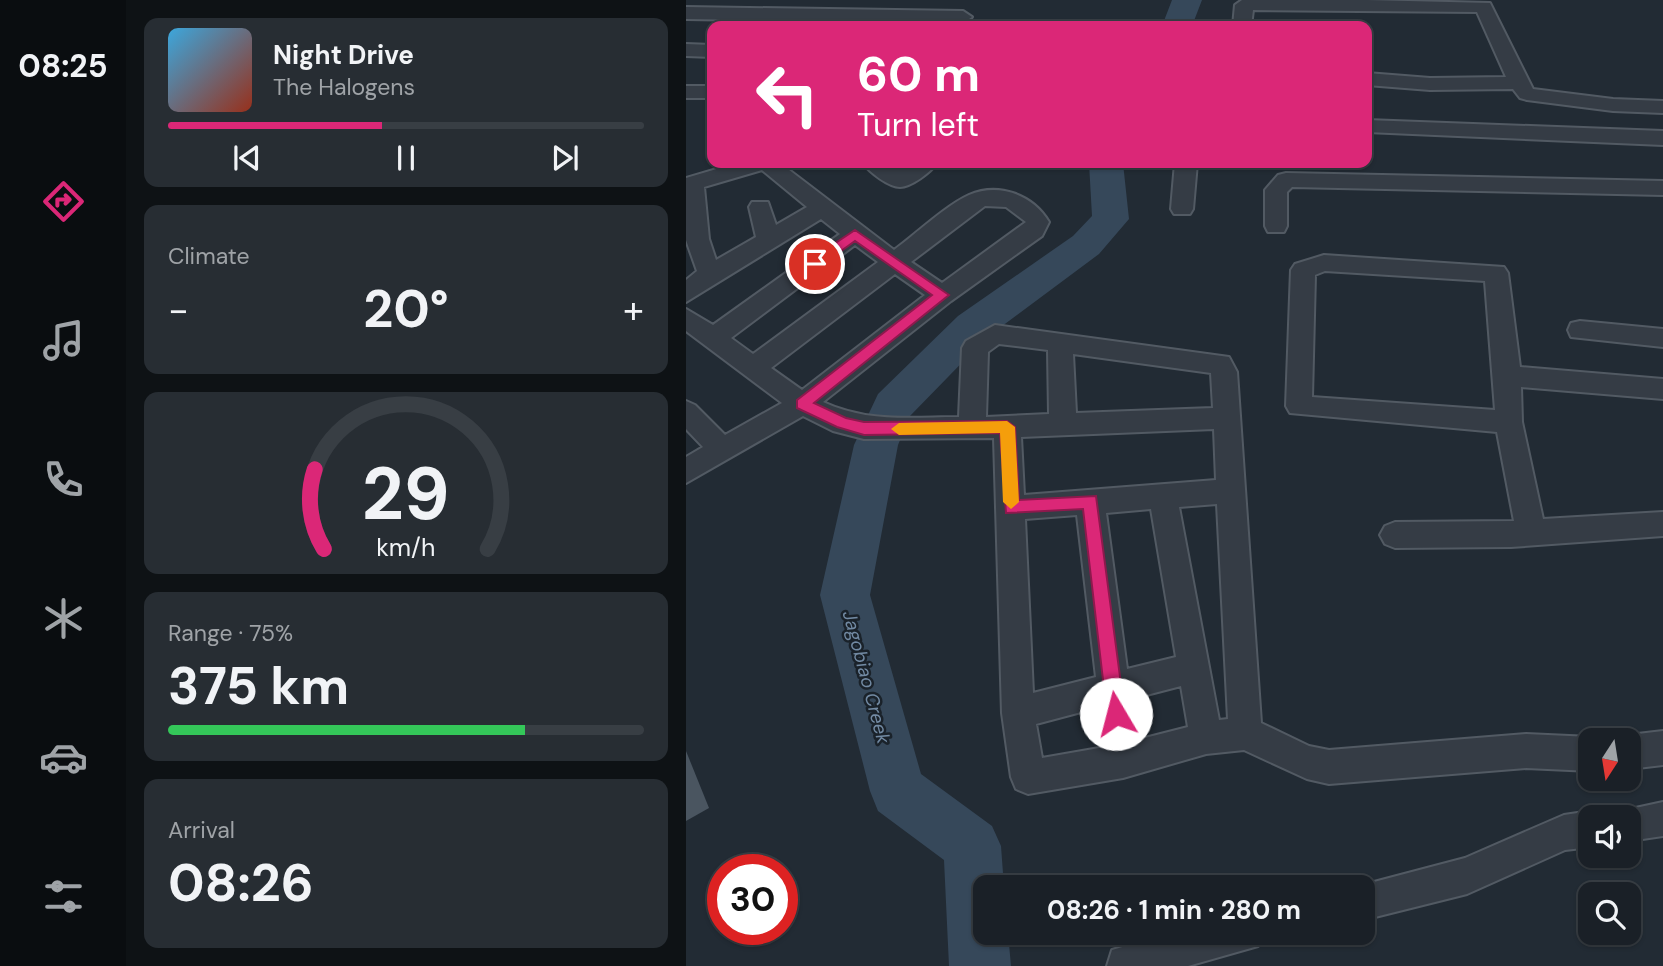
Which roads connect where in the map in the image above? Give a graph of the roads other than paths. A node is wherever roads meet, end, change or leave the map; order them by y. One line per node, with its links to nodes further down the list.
1 (686, 13): 2 (street)
2 (964, 14)
3 (1242, 21): 7 (street)
4 (686, 50): 5 (street)
5 (707, 51)
6 (1372, 79): 7 (street)
7 (1519, 83): 10 (street)
8 (686, 92): 9 (street)
9 (707, 92)
10 (1663, 107)
11 (1372, 126): 12 (street)
12 (1663, 138)
13 (744, 168): 26 (street)
14 (772, 168): 20 (street)
15 (882, 168): 16 (street)
16 (918, 168)
17 (1186, 168): 21 (street)
18 (1663, 188): 22 (street)
19 (760, 207): 24 (street)
20 (821, 208): 23 (street); 24 (street)
21 (1182, 209)
22 (1276, 226)
23 (855, 234): 25 (street); 31 (street)
24 (768, 239): 26 (street)
25 (894, 261): 28 (street); 28 (street); 34 (street)
26 (710, 274): 27 (street)
27 (686, 293)
28 (942, 295): 37 (street)
29 (686, 318): 31 (street)
30 (1580, 330): 32 (street)
31 (714, 337): 34 (street)
32 (1663, 338)
33 (1060, 341): 39 (street); 41 (street); 43 (street)
34 (754, 368): 37 (street)
35 (1508, 376): 36 (street); 40 (street); 40 (street)
36 (1663, 390)
37 (802, 404): 43 (street); 44 (street)
38 (686, 412): 44 (street)
39 (1225, 418): 41 (street); 46 (street)
40 (1509, 422): 51 (street)
41 (1063, 426): 42 (street)
42 (1007, 427): 43 (street); 49 (street)
43 (972, 428)
44 (723, 450): 45 (street)
45 (686, 471)
46 (1233, 491): 47 (street); 56 (street)
47 (1163, 495): 48 (street); 53 (street)
48 (1090, 501): 49 (street); 54 (street)
49 (1012, 508): 55 (street)
50 (1663, 524): 51 (street)
51 (1531, 532): 52 (street)
52 (1395, 535)
53 (1194, 668): 54 (street); 57 (street)
54 (1112, 691): 55 (street); 61 (street)
55 (1018, 713): 61 (street)
56 (1245, 733): 57 (street); 60 (street)
57 (1206, 738): 61 (street)
58 (1663, 748): 59 (street)
59 (1642, 750)
60 (1578, 753)
61 (1123, 761)
62 (1663, 819): 63 (street)
63 (1641, 822)
64 (1578, 831): 65 (street)
65 (1375, 899)
66 (1197, 945): 67 (street)
67 (1125, 963)

